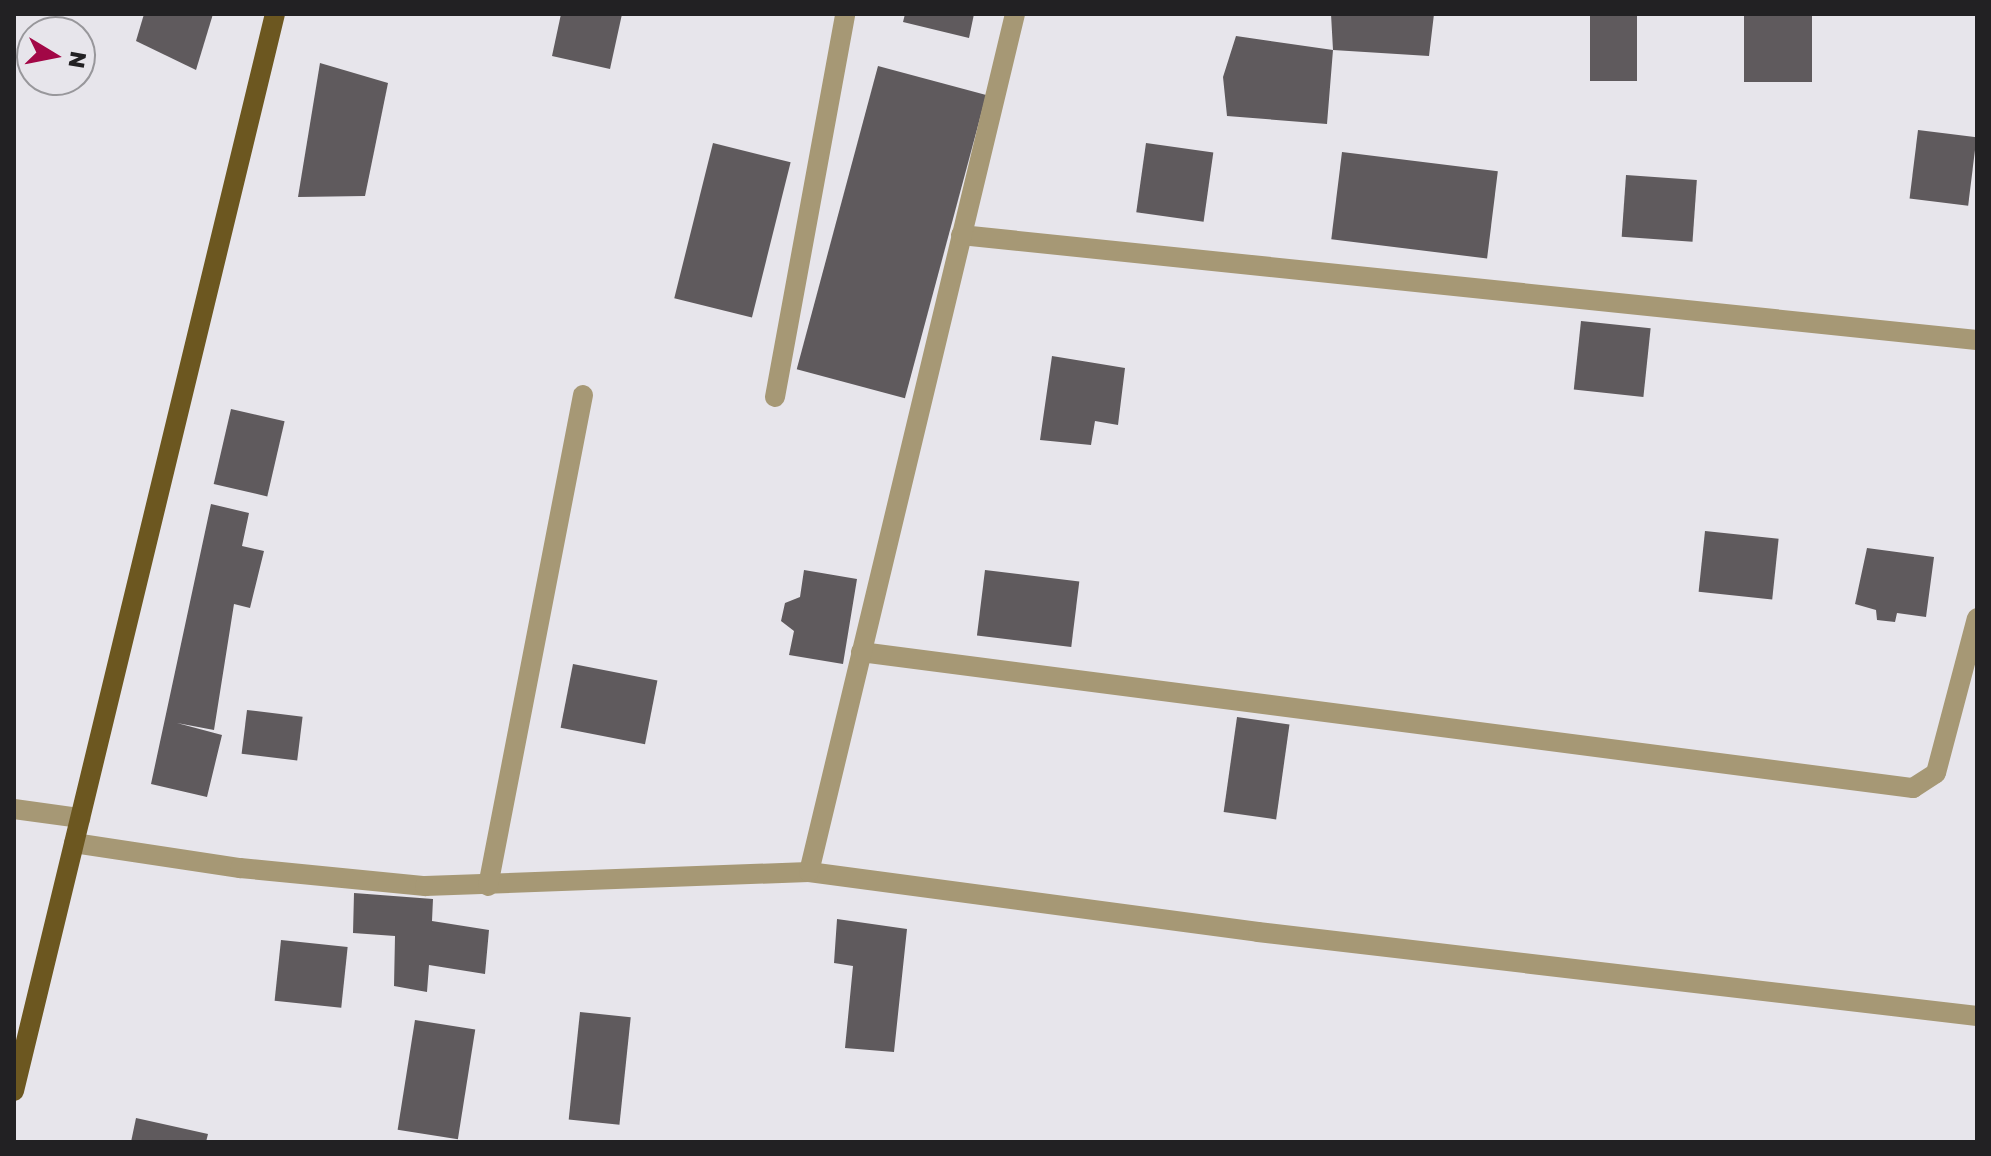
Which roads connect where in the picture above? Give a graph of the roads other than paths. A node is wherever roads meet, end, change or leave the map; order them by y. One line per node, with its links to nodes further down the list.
1 (275, 14): 11 (main road)
2 (845, 14): 7 (street)
3 (1015, 14): 4 (street)
4 (961, 235): 5 (street); 9 (street)
5 (1977, 340)
6 (583, 395): 14 (street)
7 (775, 397)
8 (1977, 618): 9 (street)
9 (861, 652): 13 (street)
10 (14, 809): 11 (street)
11 (80, 818): 12 (main road)
12 (74, 843): 14 (street); 16 (main road)
13 (809, 872): 14 (street); 15 (street)
14 (488, 886)
15 (1977, 1016)
16 (14, 1091)

